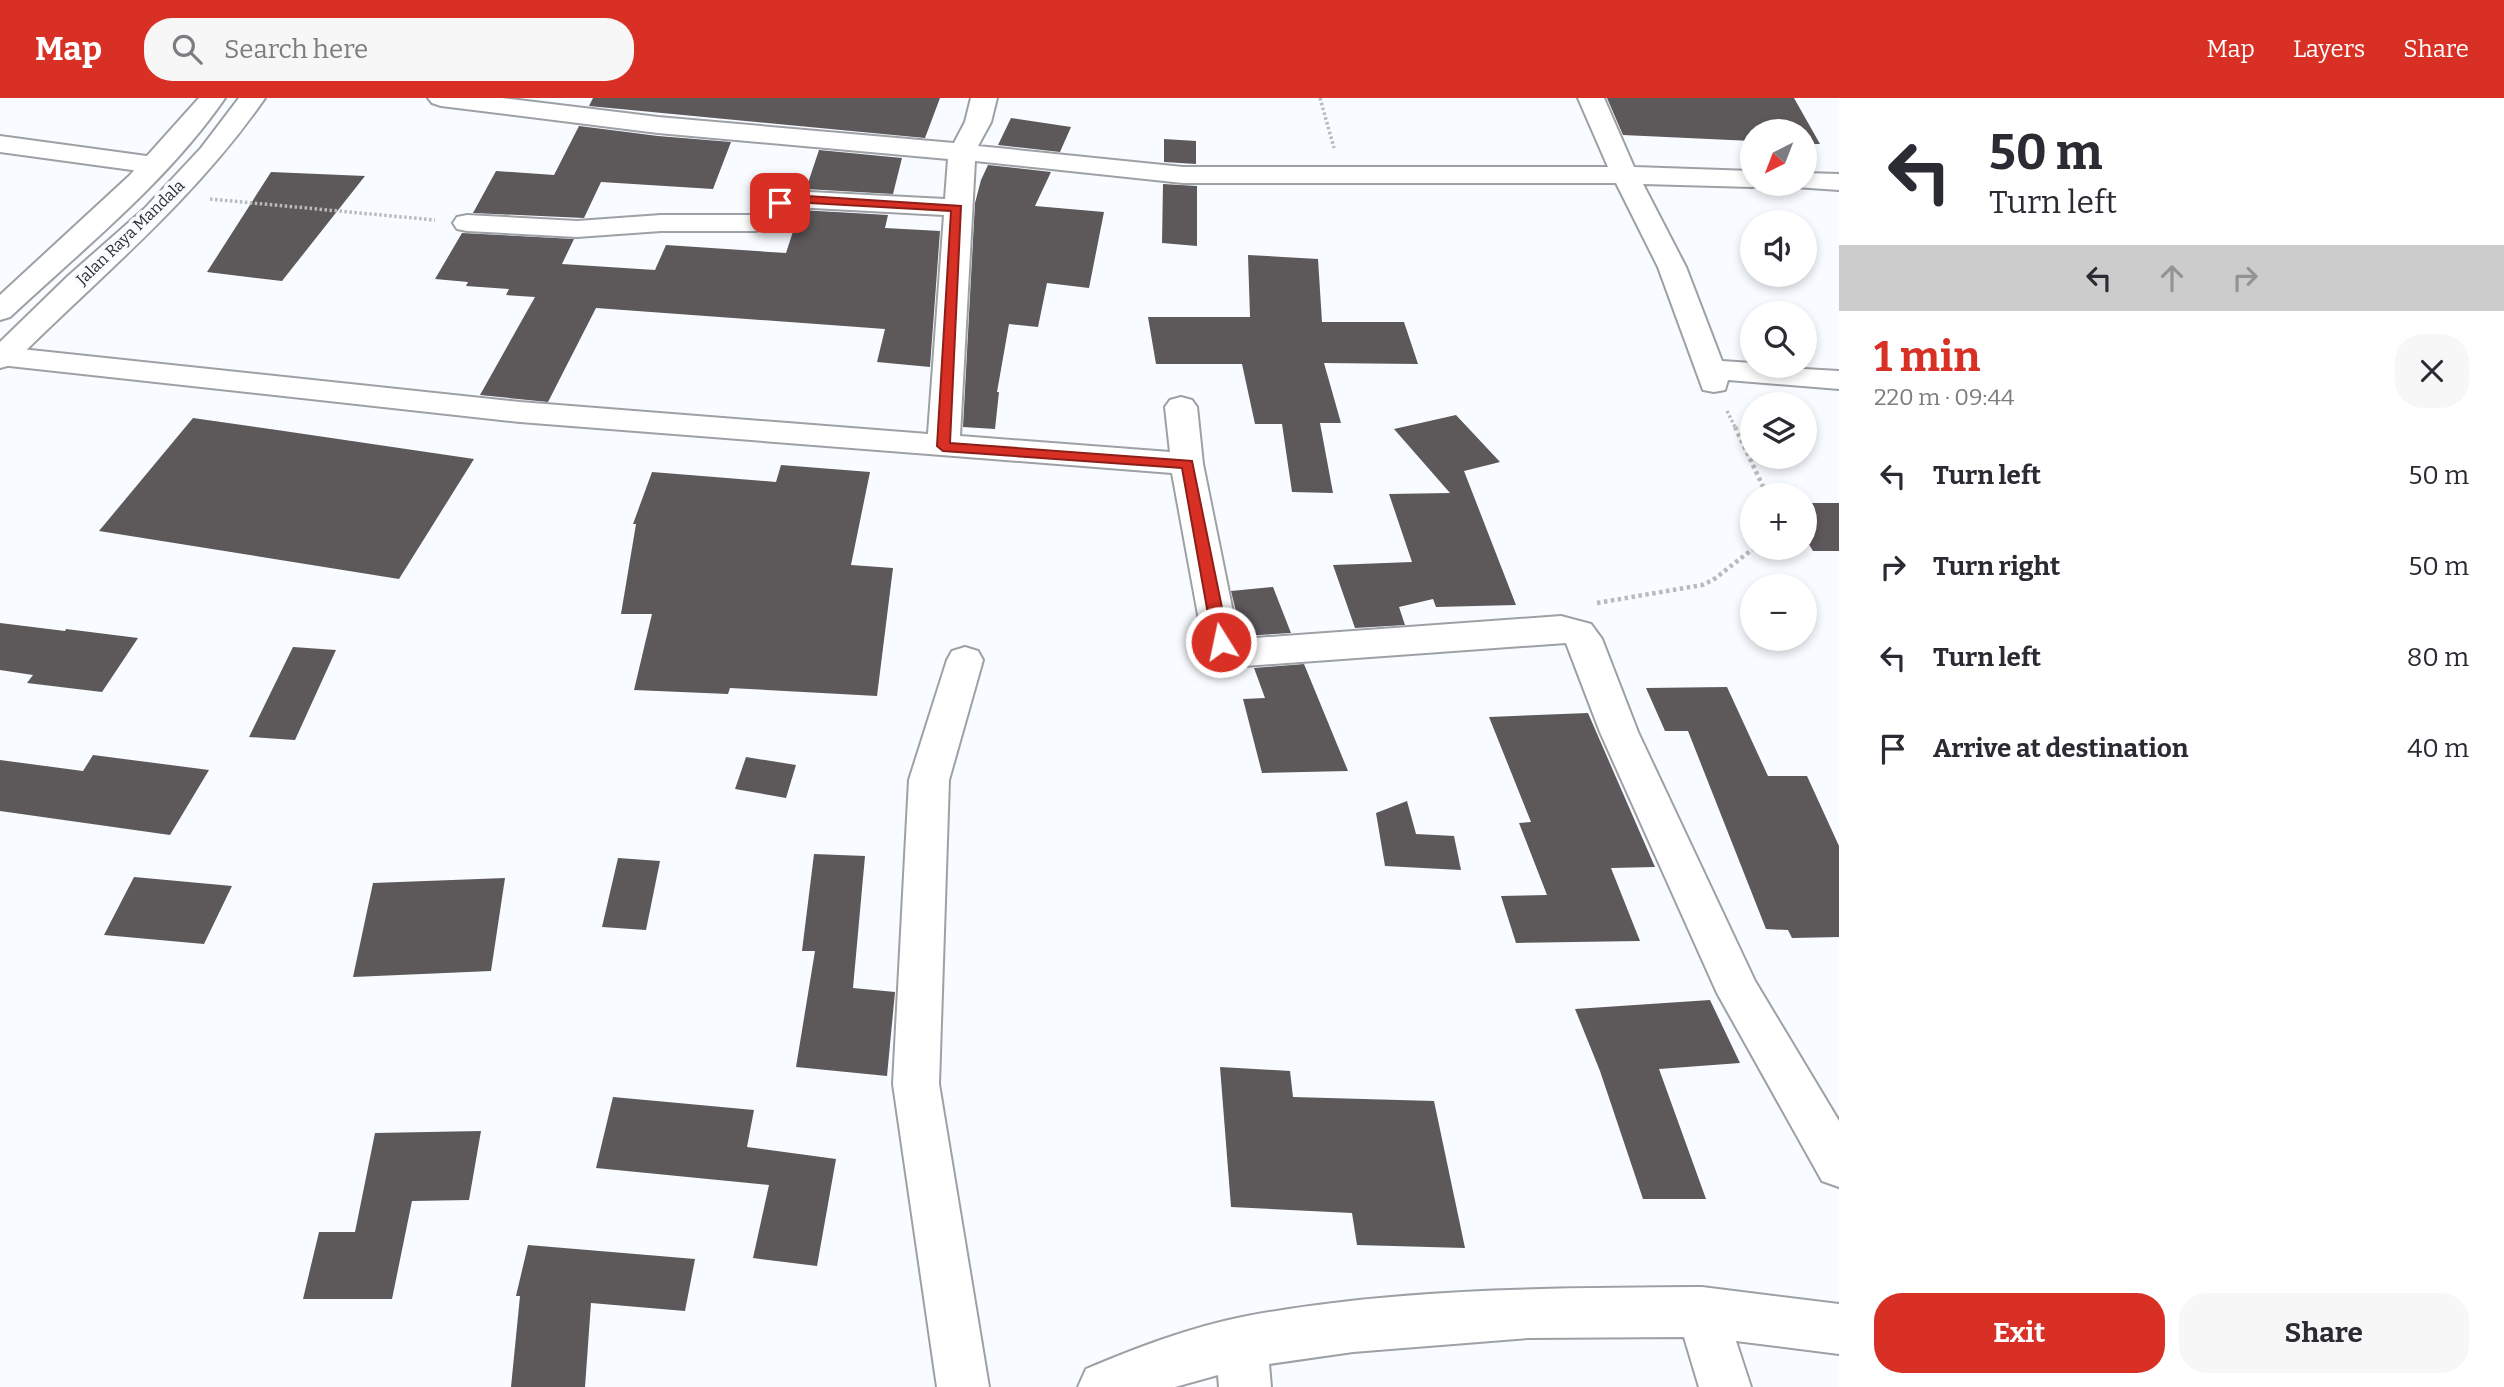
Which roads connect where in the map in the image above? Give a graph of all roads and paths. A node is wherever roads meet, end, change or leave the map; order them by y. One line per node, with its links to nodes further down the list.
1 (212, 98): 9 (main road, Jalan Raya Mandala)
2 (253, 98): 15 (main road, Jalan Raya Mandala)
3 (441, 98): 8 (main road)
4 (985, 98): 8 (main road)
5 (1320, 98): 11 (path)
6 (1591, 98): 10 (main road)
7 (0, 144): 9 (main road)
8 (962, 152): 11 (main road); 16 (main road)
9 (154, 165): 18 (main road, Jalan Raya Mandala)
10 (1622, 174): 11 (main road); 12 (main road); 21 (main road)
11 (1342, 176)
12 (1740, 179)
13 (1817, 181): 14 (main road)
14 (1839, 182)
15 (171, 195): 17 (path); 19 (main road, Jalan Raya Mandala)
16 (957, 208): 17 (main road); 24 (main road)
17 (467, 223)
18 (0, 314): 19 (main road)
19 (36, 323): 20 (main road, Jalan Raya Mandala)
20 (1, 358): 24 (main road)
21 (1712, 376): 22 (main road); 26 (path)
22 (1839, 380)
23 (1181, 407): 25 (main road)
24 (943, 446): 25 (main road)
25 (1188, 464): 28 (main road)
26 (1761, 483)
27 (1740, 559): 28 (path)
28 (1561, 629): 30 (main road)
29 (965, 660): 34 (main road)
30 (1839, 1165)
31 (1702, 1312): 32 (main road); 33 (main road); 36 (main road)
32 (1839, 1329)
33 (1243, 1365): 35 (main road)
34 (963, 1387)
35 (1104, 1387)
36 (1725, 1387)

